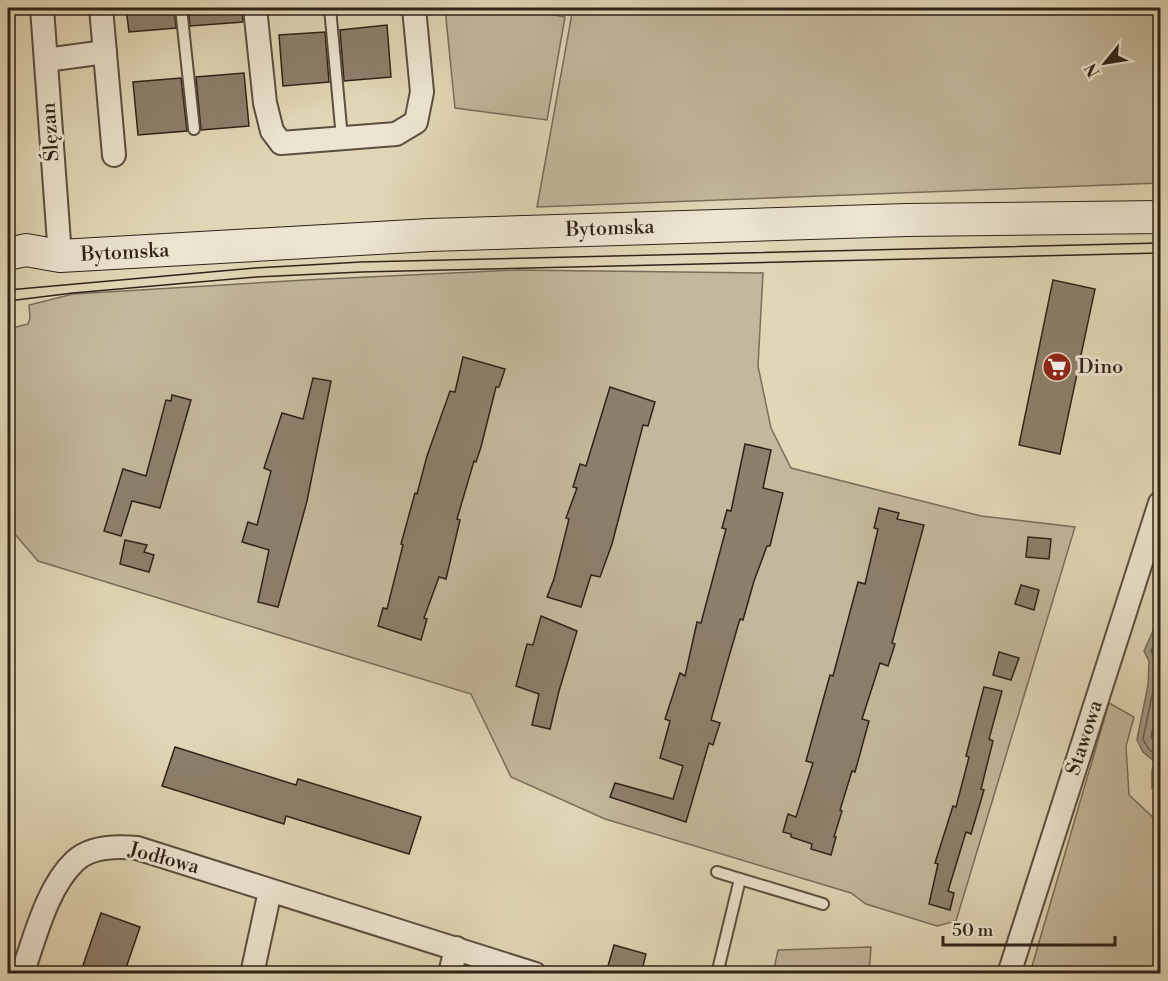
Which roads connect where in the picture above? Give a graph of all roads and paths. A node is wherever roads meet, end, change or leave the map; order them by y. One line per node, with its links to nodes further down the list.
1 (42, 8): 8 (street, Ślęzan)
2 (101, 8): 7 (street)
3 (182, 8): 9 (lane)
4 (255, 8): 10 (street)
5 (330, 8): 10 (lane)
6 (414, 8): 10 (street)
7 (105, 52): 8 (street); 11 (street)
8 (46, 60): 14 (street, Ślęzan)
9 (194, 129)
10 (342, 138)
11 (114, 155)
12 (1161, 217): 14 (main road, Bytomska)
13 (8, 254): 14 (main road, Bytomska)
14 (60, 256): 15 (main road, Bytomska)
15 (8, 275)
16 (1161, 503): 27 (street, Stawowa)
17 (717, 872): 18 (lane)
18 (740, 879): 20 (lane); 26 (lane)
19 (270, 891): 21 (street, Jodłowa); 22 (street, Jodłowa); 23 (street)
20 (822, 904)
21 (456, 948): 24 (street); 25 (street, Jodłowa)
22 (22, 974)
23 (252, 974)
24 (450, 974)
25 (535, 974)
26 (717, 974)
27 (1009, 974)

